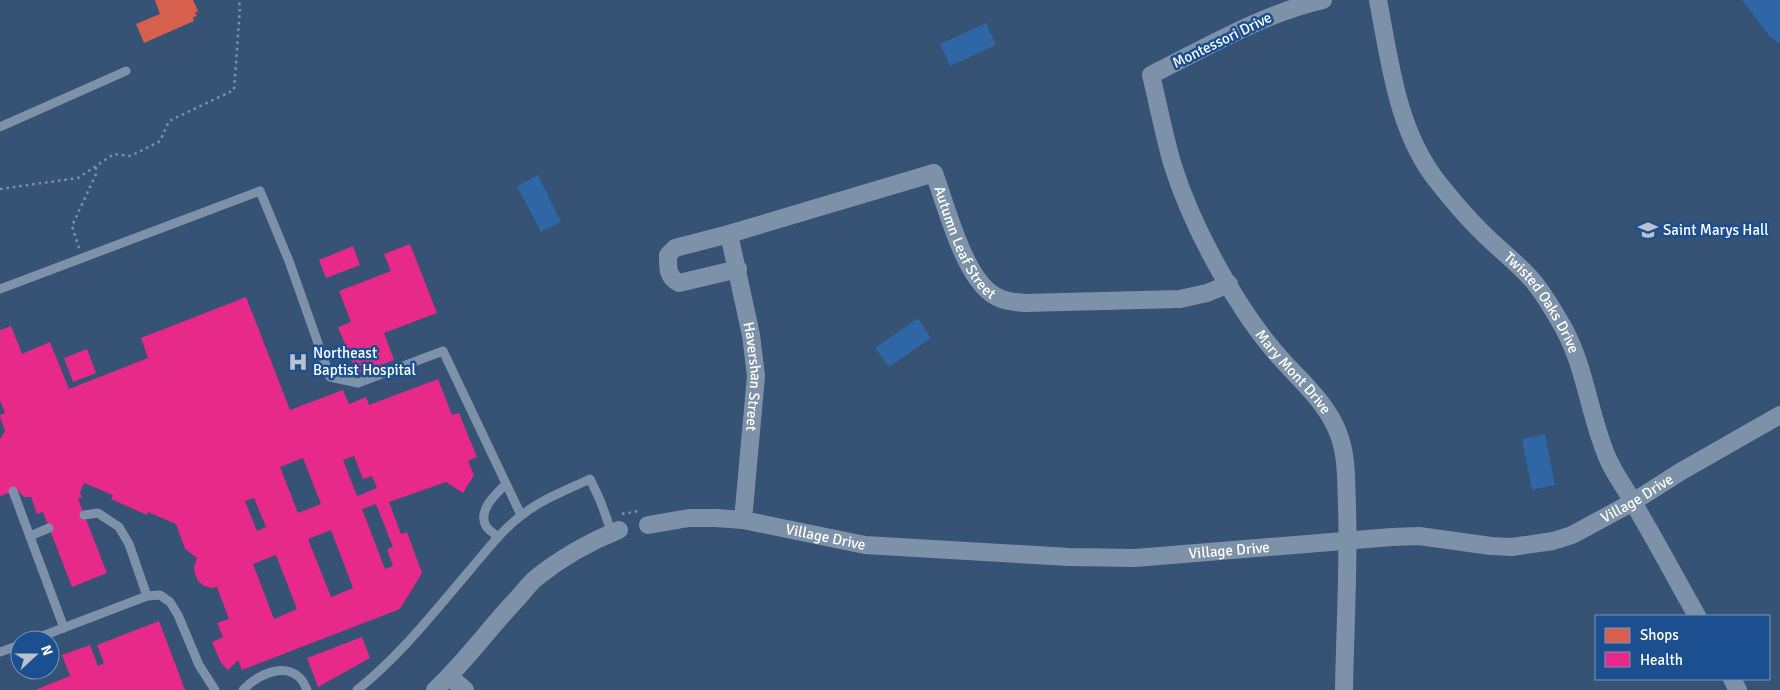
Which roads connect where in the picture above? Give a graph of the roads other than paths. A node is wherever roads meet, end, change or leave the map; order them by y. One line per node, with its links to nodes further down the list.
1 (1323, 0): 4 (street, Montessori Drive)
2 (1378, 0): 13 (street, Twisted Oaks Drive)
3 (126, 71): 5 (lane)
4 (1151, 74): 8 (street, Mary Mont Drive)
5 (0, 127)
6 (729, 234): 7 (street, Havershan Street); 7 (street, Autumn Leaf Street); 8 (street, Autumn Leaf Street)
7 (738, 269): 16 (street, Havershan Street)
8 (1229, 284): 22 (street, Mary Mont Drive)
9 (0, 289): 11 (lane)
10 (1780, 415): 13 (street, Village Drive)
11 (506, 484): 15 (lane); 21 (lane)
12 (13, 492): 20 (lane)
13 (1633, 502): 22 (street, Village Drive); 24 (street, Twisted Oaks Drive)
14 (84, 515): 23 (lane)
15 (522, 515): 19 (lane); 21 (lane)
16 (743, 520): 17 (street, Village Drive); 22 (street, Village Drive)
17 (648, 525)
18 (49, 528): 20 (lane)
19 (615, 532): 27 (street)
20 (30, 536): 25 (lane)
21 (498, 537): 31 (lane)
22 (1348, 539): 34 (street, Mary Mont Drive)
23 (147, 596): 25 (lane); 28 (lane)
24 (1696, 615)
25 (64, 628): 26 (lane)
26 (59, 630)
27 (450, 677): 32 (street); 33 (street)
28 (215, 690)
29 (244, 690): 30 (lane)
30 (307, 690)
31 (357, 690)
32 (436, 690)
33 (465, 690)
34 (1344, 690)

